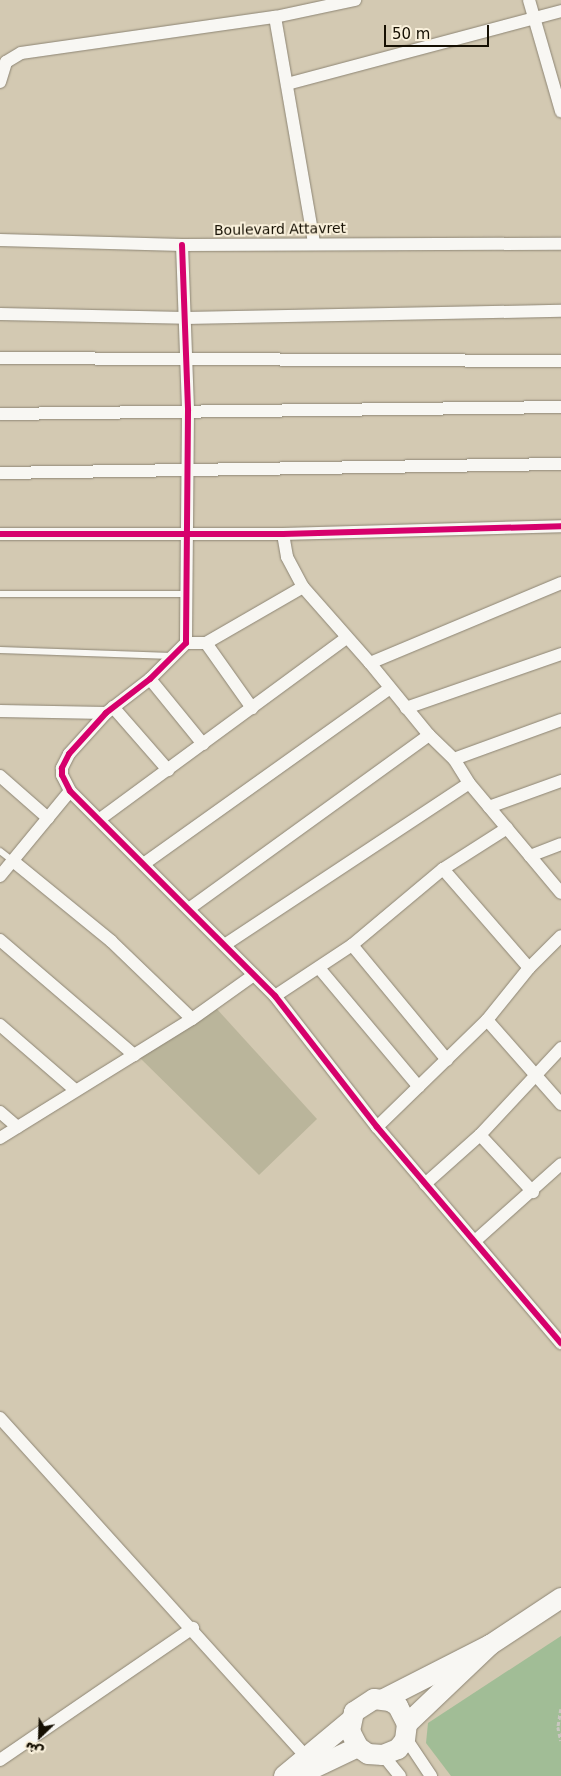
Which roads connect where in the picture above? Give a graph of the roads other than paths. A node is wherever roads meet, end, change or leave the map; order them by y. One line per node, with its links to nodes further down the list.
1 (355, 0): 4 (street)
2 (529, 0): 5 (street)
3 (561, 11): 5 (street)
4 (275, 17): 7 (street); 8 (street)
5 (533, 17): 6 (street); 8 (street)
6 (557, 80): 9 (street)
7 (0, 82)
8 (287, 84): 11 (street)
9 (561, 111)
10 (0, 240): 13 (street, Boulevard Attavret)
11 (314, 243): 12 (street, Boulevard Attavret); 13 (street, Boulevard Attavret)
12 (561, 244)
13 (182, 245): 16 (street)
14 (561, 311): 16 (street)
15 (0, 314): 16 (street)
16 (185, 318): 18 (street)
17 (0, 358): 18 (street)
18 (186, 360): 19 (street); 21 (street)
19 (561, 361)
20 (561, 407): 21 (street)
21 (188, 411): 22 (street); 24 (street)
22 (0, 414)
23 (561, 464): 24 (street)
24 (187, 470): 25 (street); 27 (street)
25 (0, 474)
26 (561, 526): 29 (street)
27 (188, 532): 28 (street); 29 (street); 33 (street)
28 (0, 534)
29 (283, 534): 31 (street)
30 (561, 583): 40 (street)
31 (302, 587): 34 (street); 36 (street)
32 (0, 594): 33 (lane)
33 (187, 594): 35 (street)
34 (346, 638): 40 (street); 43 (street)
35 (186, 643): 36 (street); 39 (street)
36 (206, 643): 43 (street)
37 (0, 650): 39 (lane)
38 (561, 654): 44 (street)
39 (176, 656): 41 (street)
40 (370, 663): 42 (street)
41 (150, 679): 45 (street); 49 (street)
42 (390, 688): 44 (street); 64 (street)
43 (252, 708): 49 (street)
44 (406, 708): 48 (street)
45 (110, 710): 46 (street); 51 (street); 55 (street)
46 (0, 711)
47 (561, 720): 50 (street)
48 (429, 735): 50 (street); 68 (street)
49 (203, 744): 51 (street)
50 (454, 760): 54 (street)
51 (168, 770): 58 (street)
52 (0, 776): 57 (street)
53 (561, 781): 56 (street)
54 (469, 783): 56 (street); 71 (street)
55 (70, 791): 57 (street); 58 (street)
56 (489, 807): 59 (street)
57 (48, 818): 63 (street)
58 (100, 819): 64 (street)
59 (507, 828): 62 (street); 65 (street)
60 (561, 844): 62 (street)
61 (0, 851): 63 (lane)
62 (530, 856): 67 (street)
63 (13, 861): 66 (street); 77 (street)
64 (145, 863): 68 (street)
65 (443, 870): 72 (street); 74 (street)
66 (0, 876)
67 (561, 893)
68 (190, 908): 71 (street)
69 (561, 936): 74 (street)
70 (0, 940): 81 (street)
71 (226, 944): 75 (street)
72 (352, 944): 73 (street); 82 (street)
73 (319, 968): 76 (street); 84 (street)
74 (529, 968): 78 (street)
75 (254, 975): 76 (street); 77 (street)
76 (276, 996): 88 (street)
77 (192, 1019): 81 (street)
78 (487, 1020): 82 (street); 83 (street)
79 (0, 1025): 85 (street)
80 (561, 1048): 83 (street)
81 (134, 1054): 85 (street)
82 (446, 1060): 84 (street)
83 (537, 1077): 86 (street); 90 (street)
84 (419, 1087): 88 (street)
85 (75, 1090): 89 (street)
86 (561, 1104)
87 (0, 1112): 89 (street)
88 (377, 1126): 93 (street)
89 (17, 1127): 91 (street)
90 (480, 1135): 93 (street); 94 (street)
91 (0, 1138)
92 (561, 1164): 94 (street)
93 (425, 1184): 95 (street)
94 (533, 1192): 95 (street)
95 (476, 1241): 96 (street)
96 (561, 1343)
97 (0, 1418): 99 (street)
98 (561, 1598): 100 (main road)
99 (193, 1628): 106 (street); 107 (street)
100 (490, 1645): 101 (main road); 103 (main road)
101 (384, 1699): 102 (main road); 103 (main road)
102 (350, 1721): 104 (main road); 107 (main road)
103 (406, 1731): 105 (main road); 111 (street)
104 (358, 1747): 105 (main road); 107 (main road)
105 (382, 1755): 110 (street)
106 (0, 1760)
107 (311, 1761): 108 (main road); 109 (main road)
108 (284, 1776)
109 (297, 1776)
110 (400, 1776)
111 (431, 1776)

